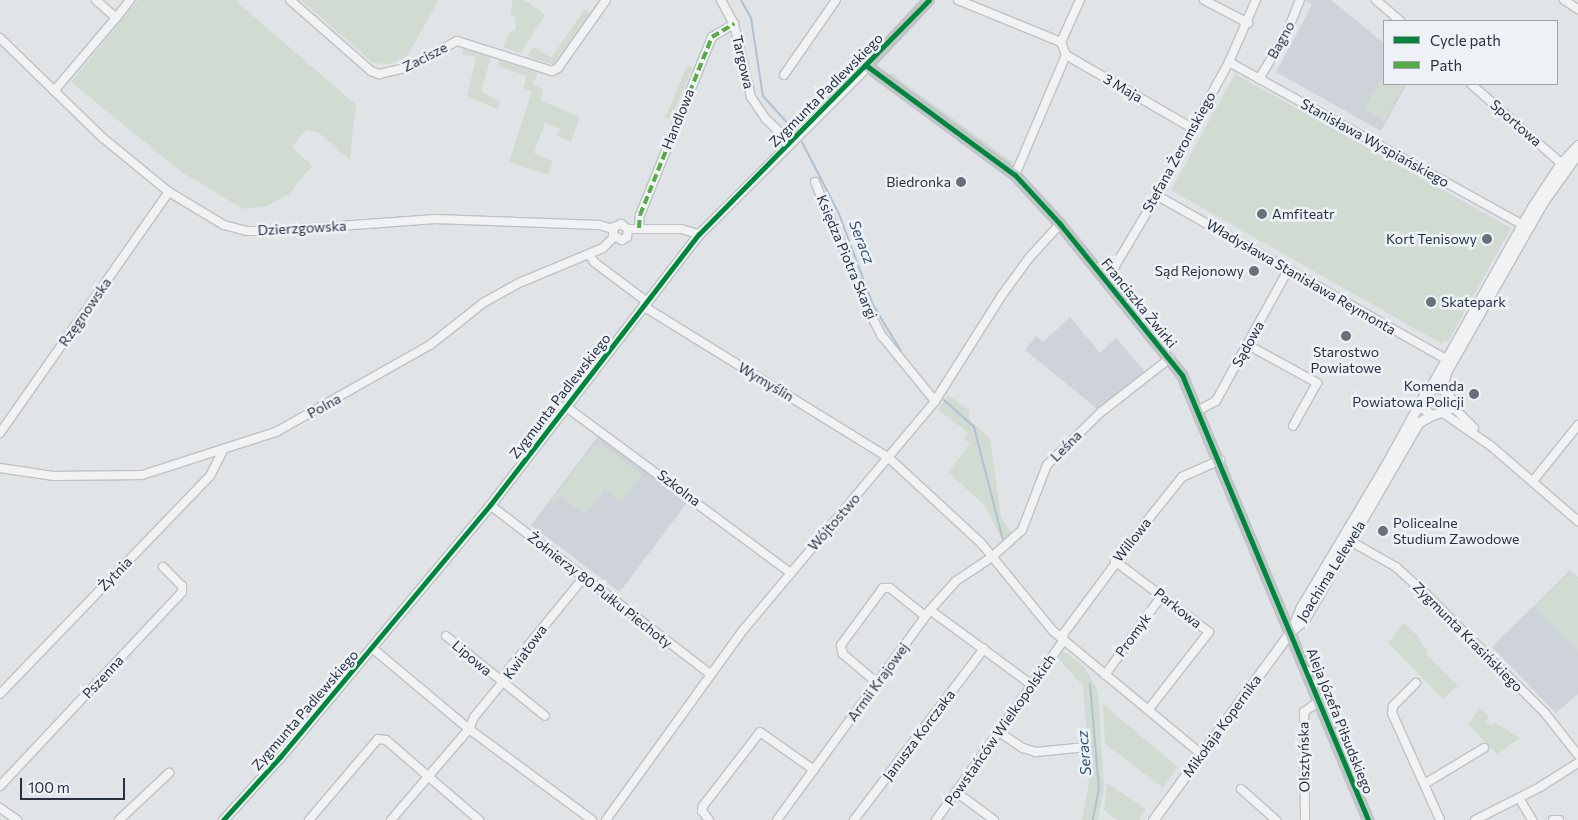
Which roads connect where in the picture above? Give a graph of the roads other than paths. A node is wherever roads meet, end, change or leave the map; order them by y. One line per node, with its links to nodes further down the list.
1 (96, 0): 16 (street)
2 (130, 0): 16 (street)
3 (290, 0): 4 (street, Zacisze)
4 (606, 0)
5 (721, 0): 19 (street, Targowa)
6 (836, 0): 25 (street)
7 (928, 0): 24 (main road, Zygmunta Padlewskiego)
8 (958, 0): 21 (street)
9 (1080, 0): 21 (street)
10 (1204, 0): 18 (street)
11 (1256, 0): 18 (street, Stefana Żeromskiego)
12 (1300, 0): 26 (street, Bagno)
13 (1376, 0): 17 (street)
14 (1564, 0): 15 (street)
15 (1578, 8)
16 (116, 18): 28 (street)
17 (1399, 20)
18 (1248, 22): 23 (street, Stefana Żeromskiego)
19 (734, 24): 30 (street, Targowa); 40 (street, Handlowa)
20 (0, 38): 28 (street, Dzierzgowska)
21 (1061, 42): 22 (street)
22 (1066, 55): 29 (street, 3 Maja); 34 (street)
23 (1229, 62): 26 (street, Stanisława Wyspiańskiego); 29 (street, Stefana Żeromskiego)
24 (867, 66): 30 (street, Zygmunta Padlewskiego); 34 (main road, Franciszka Żwirki)
25 (784, 75)
26 (1259, 79): 39 (street, Stanisława Wyspiańskiego)
27 (1472, 85): 33 (street, Sportowa)
28 (54, 91): 36 (street, Dzierzgowska)
29 (1192, 128): 37 (street, Stefana Żeromskiego)
30 (790, 142): 43 (street, Zygmunta Padlewskiego)
31 (1578, 145): 33 (street)
32 (1578, 153): 52 (street)
33 (1560, 163): 39 (street)
34 (1015, 175): 38 (main road, Franciszka Żwirki)
35 (815, 182): 54 (street, Księdza Piotra Skargi)
36 (169, 192): 42 (street, Dzierzgowska); 62 (street, Rzęgnowska)
37 (1156, 195): 45 (street, Władysława Stanisława Reymonta); 46 (street, Stefana Żeromskiego)
38 (1060, 224): 46 (main road, Franciszka Żwirki); 54 (street, Wójtostwo)
39 (1522, 224): 50 (street)
40 (639, 228): 41 (street, Dzierzgowska); 43 (street, Dzierzgowska)
41 (628, 229): 42 (street, Dzierzgowska); 42 (street, Dzierzgowska)
42 (613, 233): 44 (street, Polna)
43 (699, 234): 47 (street, Zygmunta Padlewskiego)
44 (589, 254): 47 (street, Wymyślin); 64 (street, Polna)
45 (1288, 270): 48 (street, Sądowa); 50 (street, Władysława Stanisława Reymonta)
46 (1104, 277): 49 (main road, Franciszka Żwirki)
47 (645, 303): 56 (street, Zygmunta Padlewskiego); 65 (street, Wymyślin)
48 (1248, 345): 57 (street, Sądowa); 61 (street)
49 (1170, 358): 57 (main road, Franciszka Żwirki); 72 (street, Leśna)
50 (1445, 361): 51 (street)
51 (1430, 388): 52 (street); 53 (street)
52 (1446, 392): 55 (street)
53 (1422, 400): 59 (street); 71 (street, Joachima Lelewela)
54 (935, 401): 65 (street, Wójtostwo)
55 (1450, 404): 58 (street); 63 (street)
56 (566, 406): 69 (street, Zygmunta Padlewskiego); 75 (street, Szkolna)
57 (1199, 410): 66 (main road, Franciszka Żwirki)
58 (1443, 413): 59 (street); 63 (street)
59 (1432, 415): 71 (street, Joachima Lelewela)
60 (1578, 425): 68 (street)
61 (1293, 426)
62 (0, 433)
63 (1491, 446): 68 (street)
64 (224, 449): 67 (street, Polna); 90 (street, Żytnia)
65 (889, 458): 72 (street, Wymyślin); 75 (street, Wójtostwo)
66 (1220, 460): 73 (street, Willowa); 79 (main road, Franciszka Żwirki)
67 (0, 468)
68 (1533, 481): 70 (street)
69 (490, 505): 76 (street, Żołnierzy 80 Pułku Piechoty); 82 (street, Zygmunta Padlewskiego)
70 (1578, 521)
71 (1347, 539): 79 (street, Joachima Lelewela); 99 (street, Zygmunta Krasińskiego)
72 (992, 557): 78 (street, Armii Krajowej); 81 (street, Wymyślin)
73 (1116, 561): 77 (street, Parkowa); 81 (street, Willowa)
74 (163, 567): 105 (street, Pszenna)
75 (791, 573): 84 (street, Wójtostwo)
76 (584, 577): 84 (street, Żołnierzy 80 Pułku Piechoty); 86 (street, Kwiatowa)
77 (1162, 595): 85 (street, Promyk); 92 (street, Parkowa)
78 (928, 613): 83 (street); 87 (street, Armii Krajowej); 87 (street)
79 (1291, 631): 91 (main road, Aleja Józefa Piłsudskiego); 98 (street, Mikołaja Kopernika)
80 (446, 636): 86 (street, Lipowa)
81 (1062, 639): 85 (street, Wymyślin); 89 (street, Powstańców Wielkopolskich)
82 (372, 648): 94 (street); 112 (street, Zygmunta Padlewskiego)
83 (984, 649): 89 (street); 120 (street, Janusza Korczaka)
84 (710, 674): 117 (street, Wójtostwo)
85 (1105, 675): 92 (street, Wymyślin)
86 (502, 683): 93 (street, Lipowa); 94 (street, Kwiatowa)
87 (877, 683): 101 (street, Armii Krajowej)
88 (1416, 683): 104 (street)
89 (1032, 685): 95 (street, Powstańców Wielkopolskich)
90 (0, 694)
91 (1318, 702): 125 (street, Olsztyńska); 126 (main road, Aleja Józefa Piłsudskiego)
92 (1148, 710): 98 (street, Wymyślin)
93 (544, 716)
94 (469, 729): 103 (street, Kwiatowa); 116 (street)
95 (999, 732): 96 (street); 107 (street, Powstańców Wielkopolskich)
96 (1087, 747)
97 (1484, 748): 104 (street)
98 (1201, 754): 123 (street, Mikołaja Kopernika)
99 (1578, 754)
100 (1578, 763): 108 (street)
101 (814, 770): 118 (street); 119 (street, Armii Krajowej)
102 (169, 773): 111 (street)
103 (428, 778): 113 (street); 114 (street, Kwiatowa); 115 (street)
104 (1426, 783): 127 (street)
105 (0, 786)
106 (1241, 789): 124 (street)
107 (956, 792): 121 (street, Powstańców Wielkopolskich); 122 (street)
108 (1519, 798): 128 (street); 129 (street)
109 (0, 808): 110 (street)
110 (17, 820)
111 (119, 820)
112 (223, 820)
113 (309, 820)
114 (391, 820)
115 (479, 820)
116 (592, 820)
117 (606, 820)
118 (709, 820)
119 (777, 820)
120 (854, 820)
121 (936, 820)
122 (994, 820)
123 (1153, 820)
124 (1276, 820)
125 (1305, 820)
126 (1368, 820)
127 (1440, 820)
128 (1474, 820)
129 (1532, 820)
130 (1553, 820): 131 (street)
131 (1558, 820)

